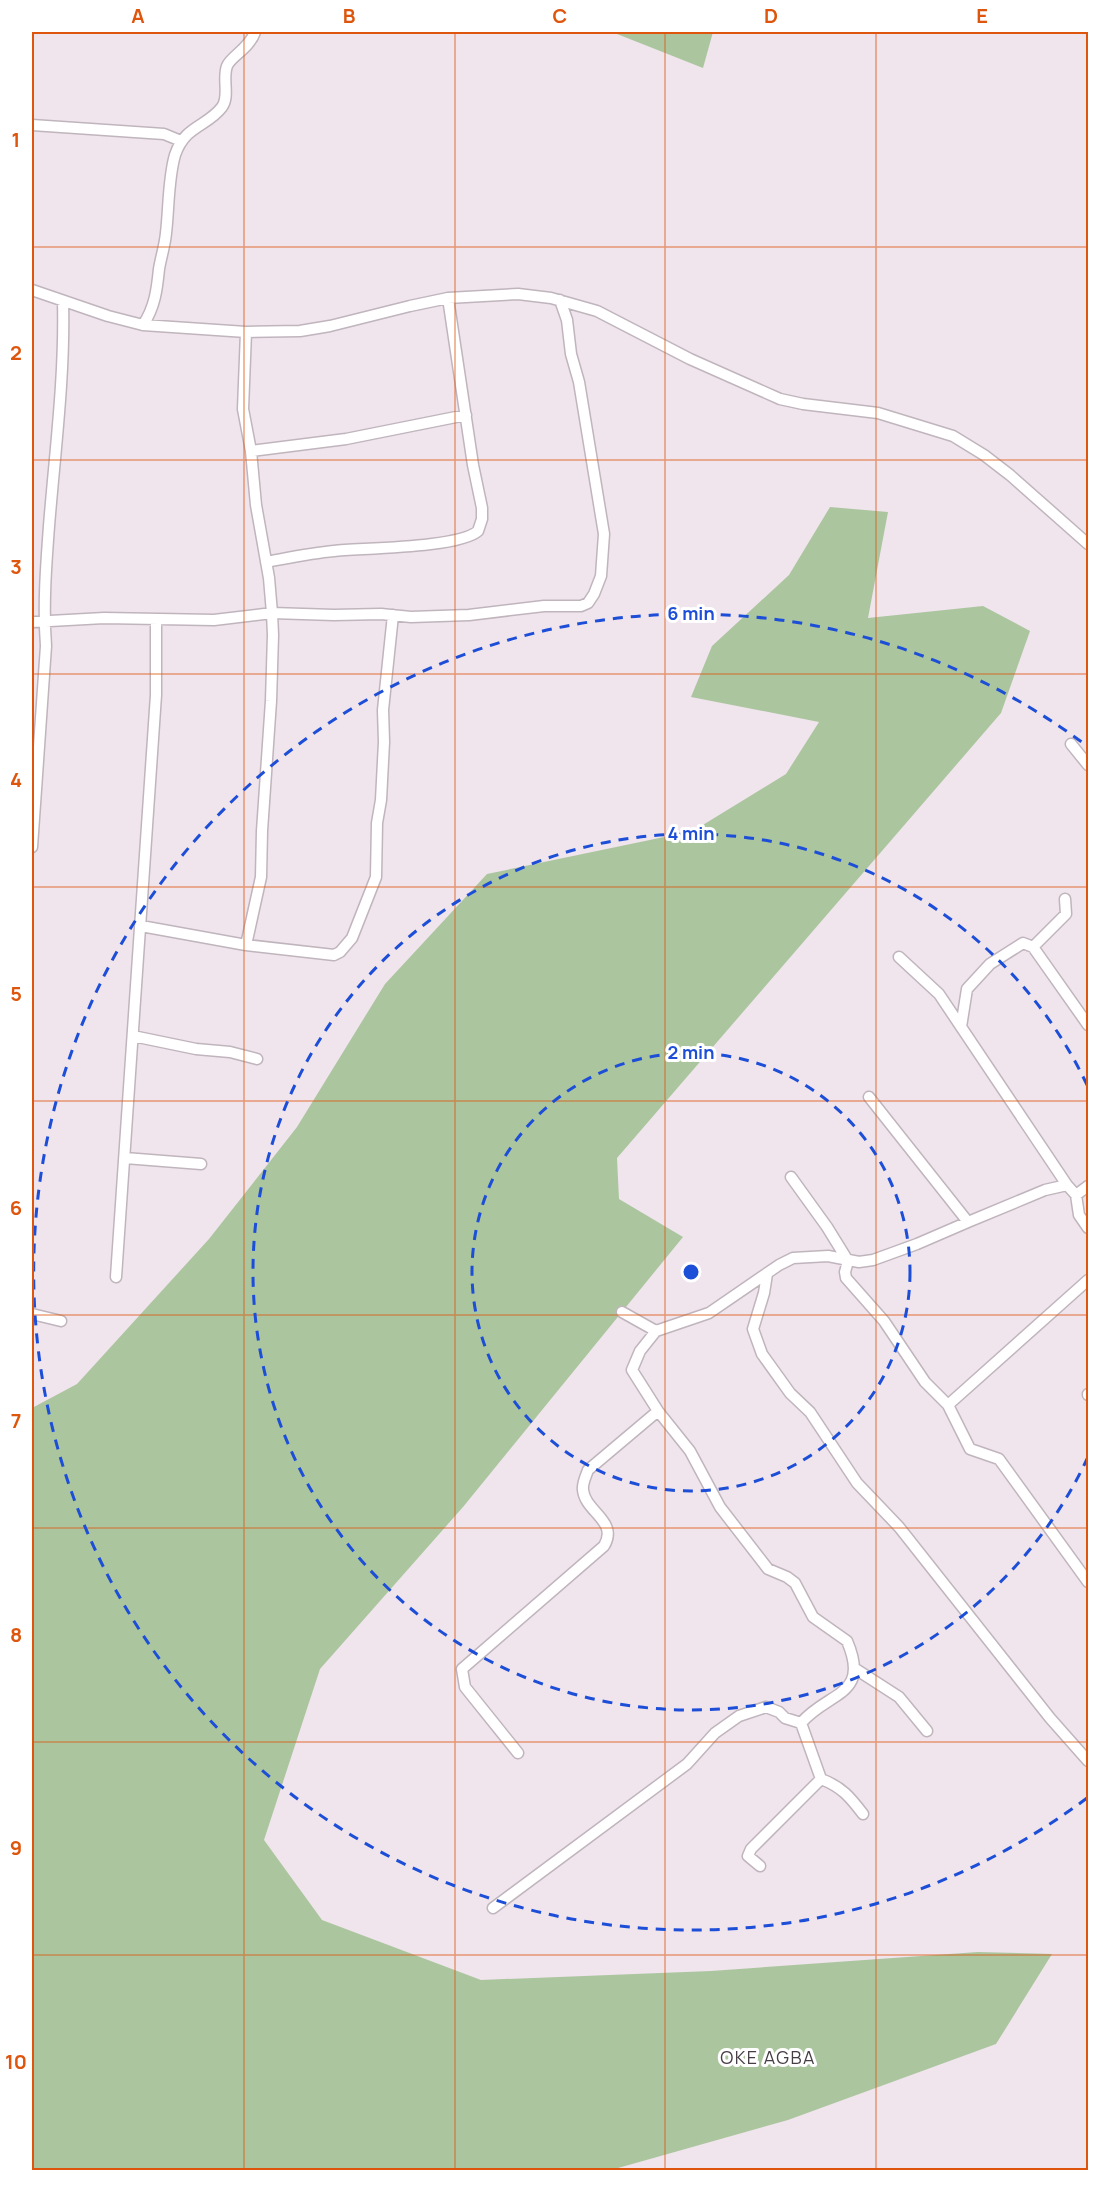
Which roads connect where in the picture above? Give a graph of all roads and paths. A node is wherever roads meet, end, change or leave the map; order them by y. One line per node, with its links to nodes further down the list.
1 (255, 32): 3 (street)
2 (32, 125): 3 (street)
3 (181, 141): 8 (street)
4 (32, 290): 6 (street)
5 (448, 298): 7 (street); 9 (street); 10 (street)
6 (63, 300): 8 (street); 18 (street)
7 (560, 300): 12 (street); 15 (street)
8 (143, 325): 9 (street)
9 (246, 332): 11 (street)
10 (466, 415): 11 (street); 13 (street)
11 (251, 450): 13 (street)
12 (1089, 544)
13 (266, 562): 14 (street)
14 (272, 613): 15 (street); 16 (street); 24 (street)
15 (393, 615): 24 (street)
16 (156, 619): 18 (street); 23 (street)
17 (32, 622): 18 (street)
18 (44, 622): 21 (street)
19 (1071, 744): 20 (street)
20 (1089, 765)
21 (32, 847)
22 (1065, 899): 25 (street)
23 (141, 926): 24 (street); 29 (street)
24 (246, 945)
25 (1033, 947): 27 (street); 28 (street)
26 (899, 957): 28 (street)
27 (1089, 1026)
28 (961, 1027): 35 (street)
29 (132, 1036): 30 (street); 32 (street)
30 (257, 1059)
31 (869, 1097): 38 (street)
32 (125, 1158): 33 (street); 42 (street)
33 (201, 1164)
34 (791, 1177): 40 (street)
35 (1067, 1185): 37 (street); 38 (street)
36 (1089, 1186): 37 (street)
37 (1076, 1195): 39 (street)
38 (968, 1222): 40 (street)
39 (1089, 1228)
40 (848, 1261): 41 (street); 48 (street)
41 (767, 1274): 47 (street); 55 (street)
42 (116, 1277)
43 (1089, 1280): 48 (street)
44 (622, 1312): 47 (street)
45 (32, 1314): 46 (street)
46 (61, 1320)
47 (656, 1331): 49 (street)
48 (948, 1404): 50 (street)
49 (658, 1411): 51 (street); 54 (street)
50 (1087, 1578)
51 (854, 1668): 52 (street); 53 (street)
52 (801, 1723): 56 (street); 59 (street)
53 (927, 1731)
54 (518, 1753)
55 (1089, 1761)
56 (821, 1779): 57 (street); 58 (street)
57 (863, 1814)
58 (760, 1866)
59 (493, 1908)

